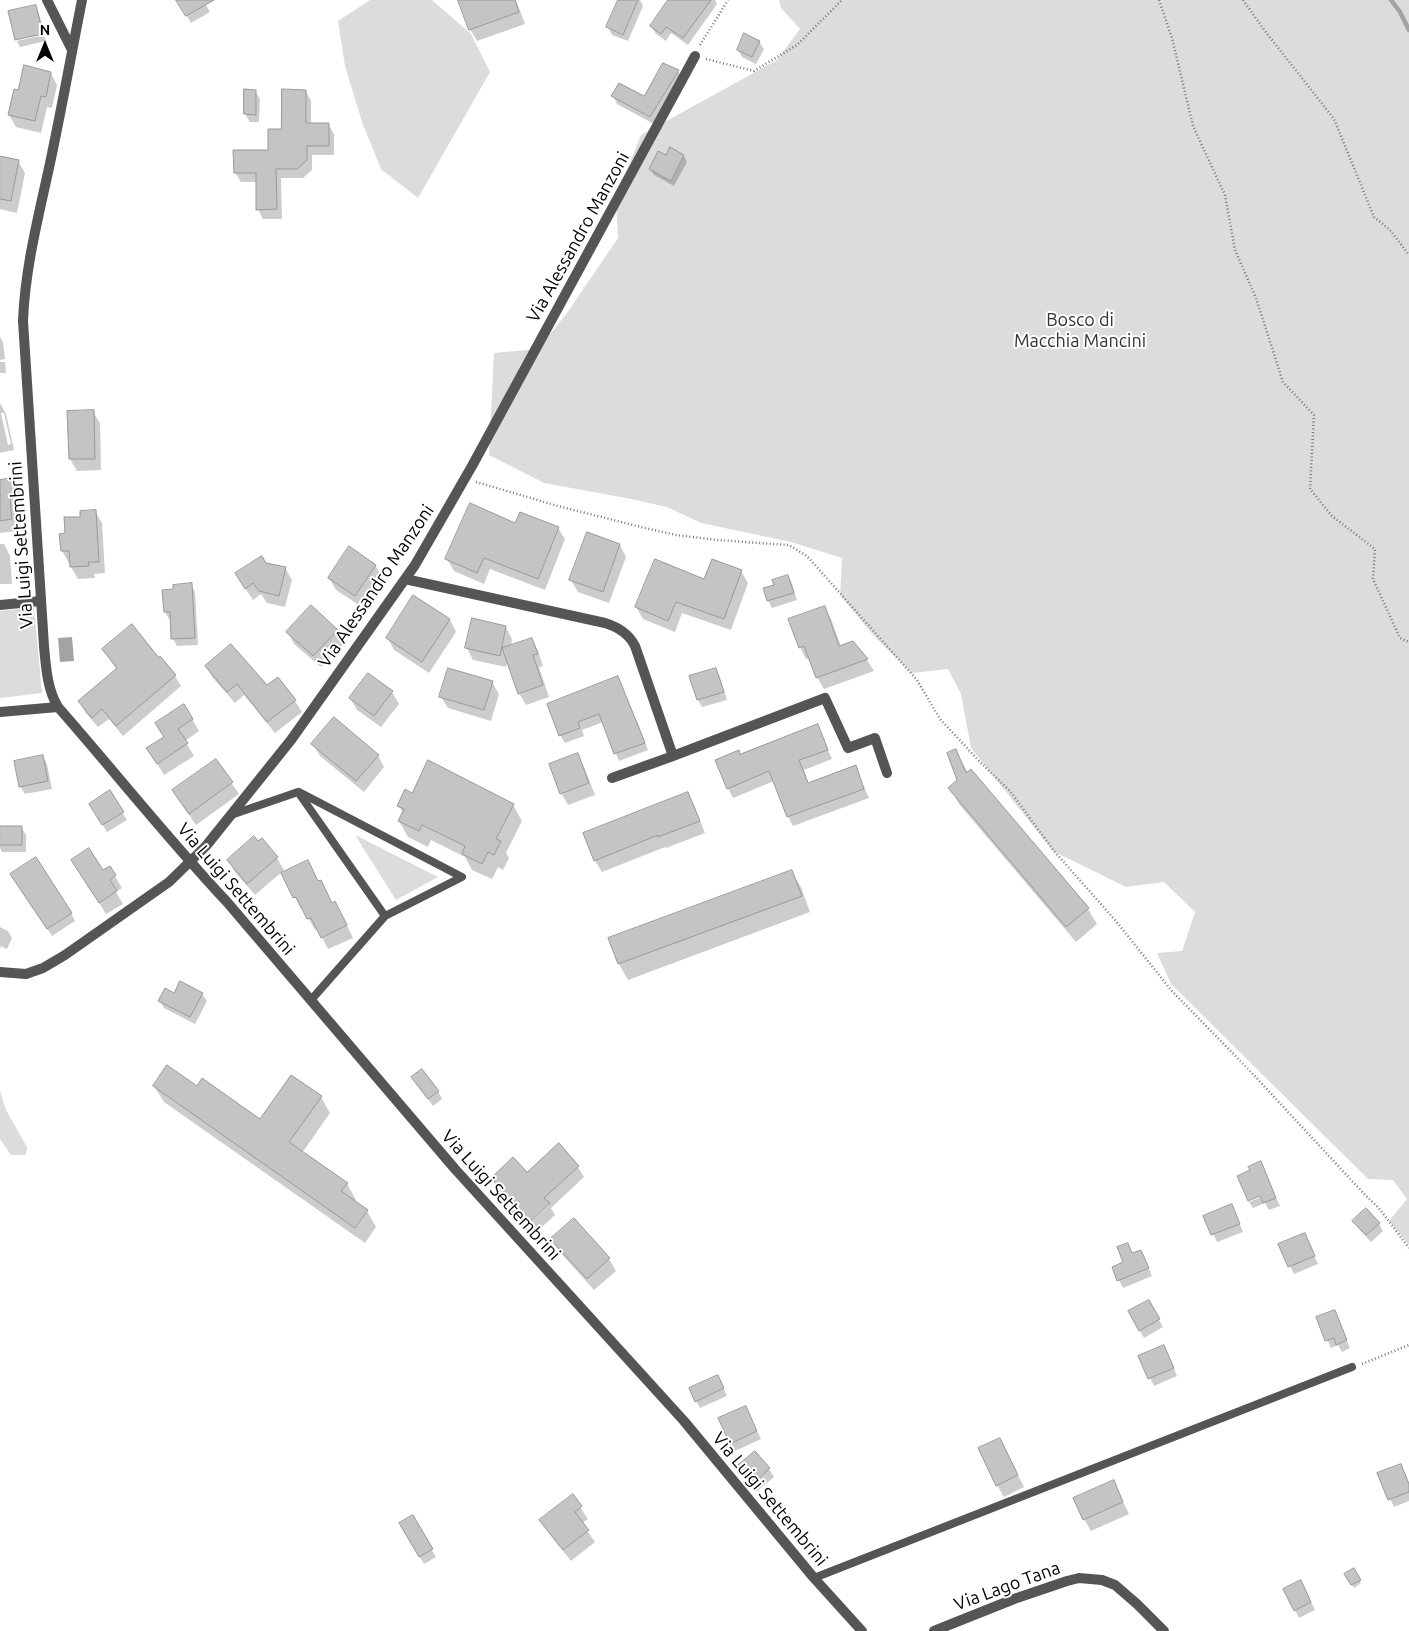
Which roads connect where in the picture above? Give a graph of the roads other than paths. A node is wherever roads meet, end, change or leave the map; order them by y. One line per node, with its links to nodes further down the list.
1 (47, 0): 3 (street)
2 (82, 0): 3 (street, Via Luigi Settembrini)
3 (72, 50): 6 (street, Via Luigi Settembrini)
4 (695, 56): 5 (street, Via Alessandro Manzoni)
5 (405, 579): 10 (street); 14 (street, Via Alessandro Manzoni)
6 (41, 601): 7 (street); 8 (street, Via Luigi Settembrini)
7 (0, 605)
8 (58, 707): 9 (street); 15 (street, Via Luigi Settembrini)
9 (0, 712)
10 (673, 756): 11 (street); 12 (street)
11 (888, 773)
12 (612, 778)
13 (298, 792): 14 (lane); 16 (lane); 16 (lane)
14 (230, 816): 15 (street, Via Alessandro Manzoni)
15 (190, 863): 17 (street, Via Alessandro Manzoni); 18 (street, Via Luigi Settembrini)
16 (385, 916): 18 (lane)
17 (0, 972)
18 (311, 1000): 20 (street, Via Luigi Settembrini)
19 (1352, 1367): 20 (lane)
20 (814, 1578): 21 (street, Via Luigi Settembrini)
21 (862, 1631)
22 (934, 1631): 23 (street, Via Lago Tana)
23 (1164, 1631)

